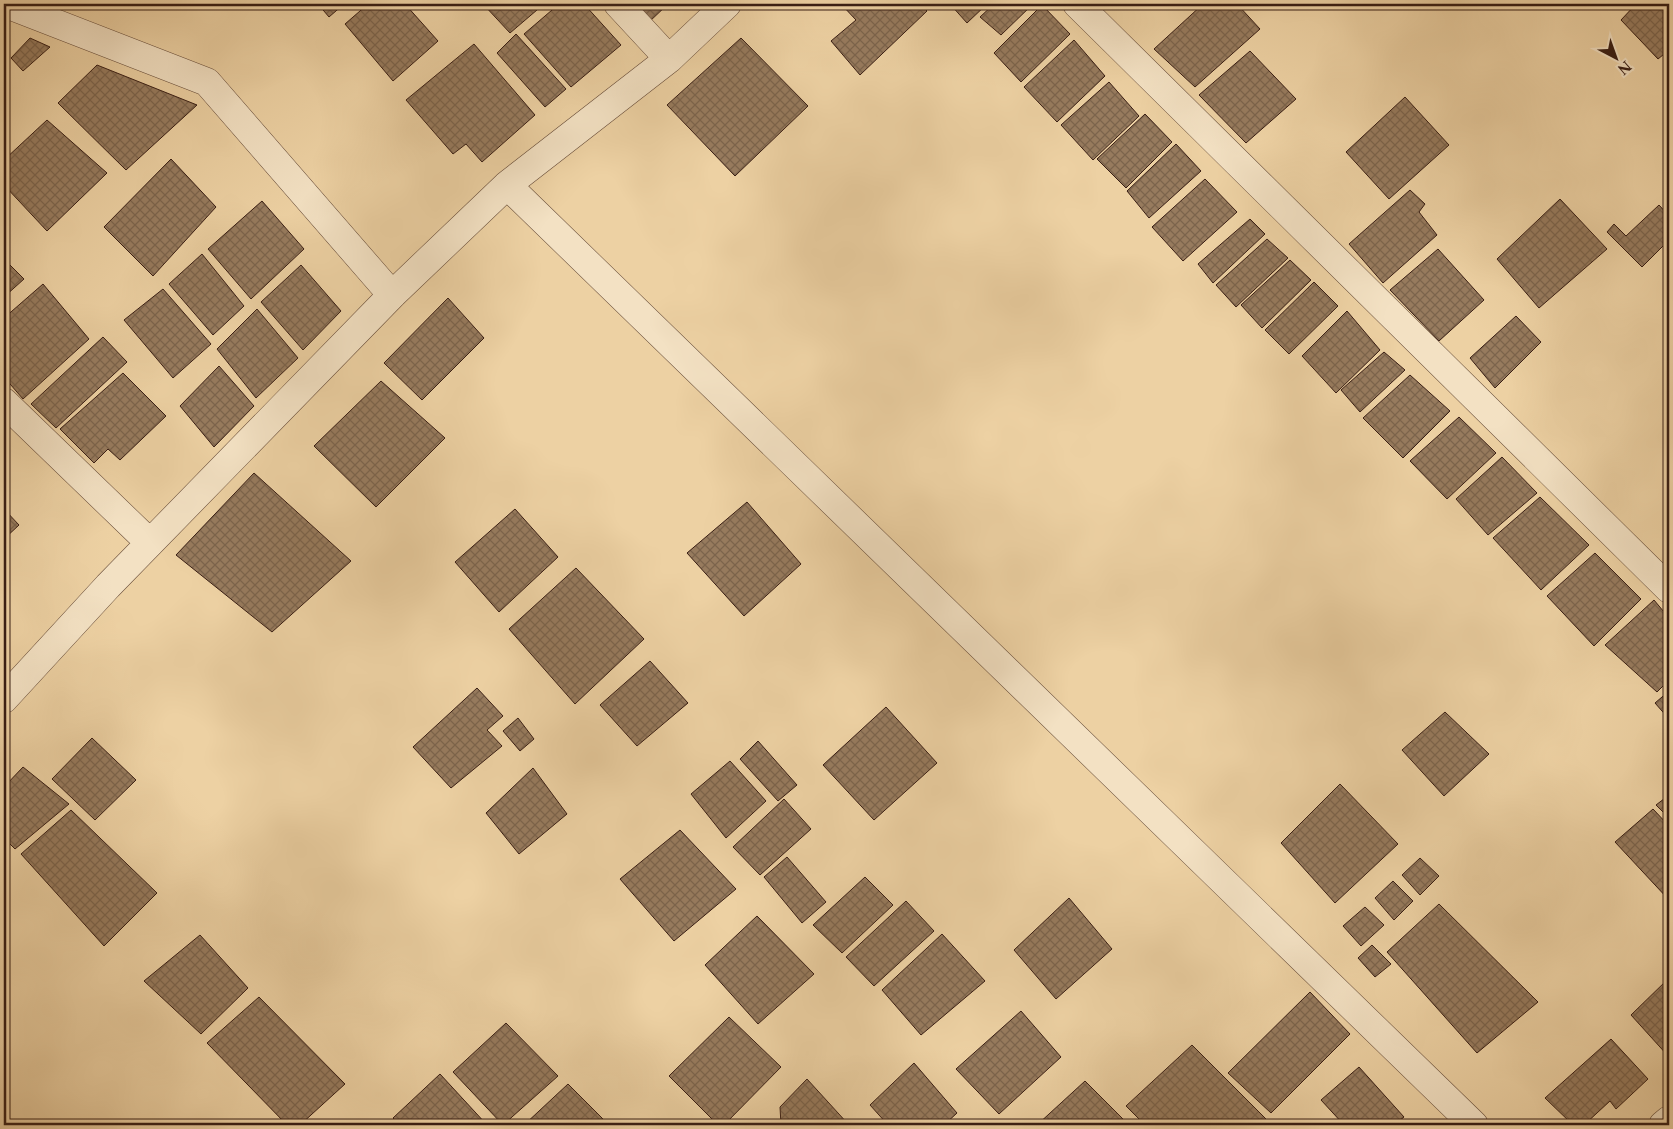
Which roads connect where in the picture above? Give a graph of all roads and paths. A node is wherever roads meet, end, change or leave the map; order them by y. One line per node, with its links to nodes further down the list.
1 (6, 4): 7 (street)
2 (618, 4): 5 (street)
3 (727, 4): 5 (street)
4 (1077, 4): 10 (street)
5 (669, 59): 6 (street)
6 (507, 185): 7 (street); 13 (street)
7 (392, 295): 9 (street)
8 (4, 402): 9 (street)
9 (150, 543): 11 (street)
10 (1669, 588)
11 (4, 699)
12 (1669, 1120): 14 (street)
13 (1474, 1125)
14 (1664, 1125)

